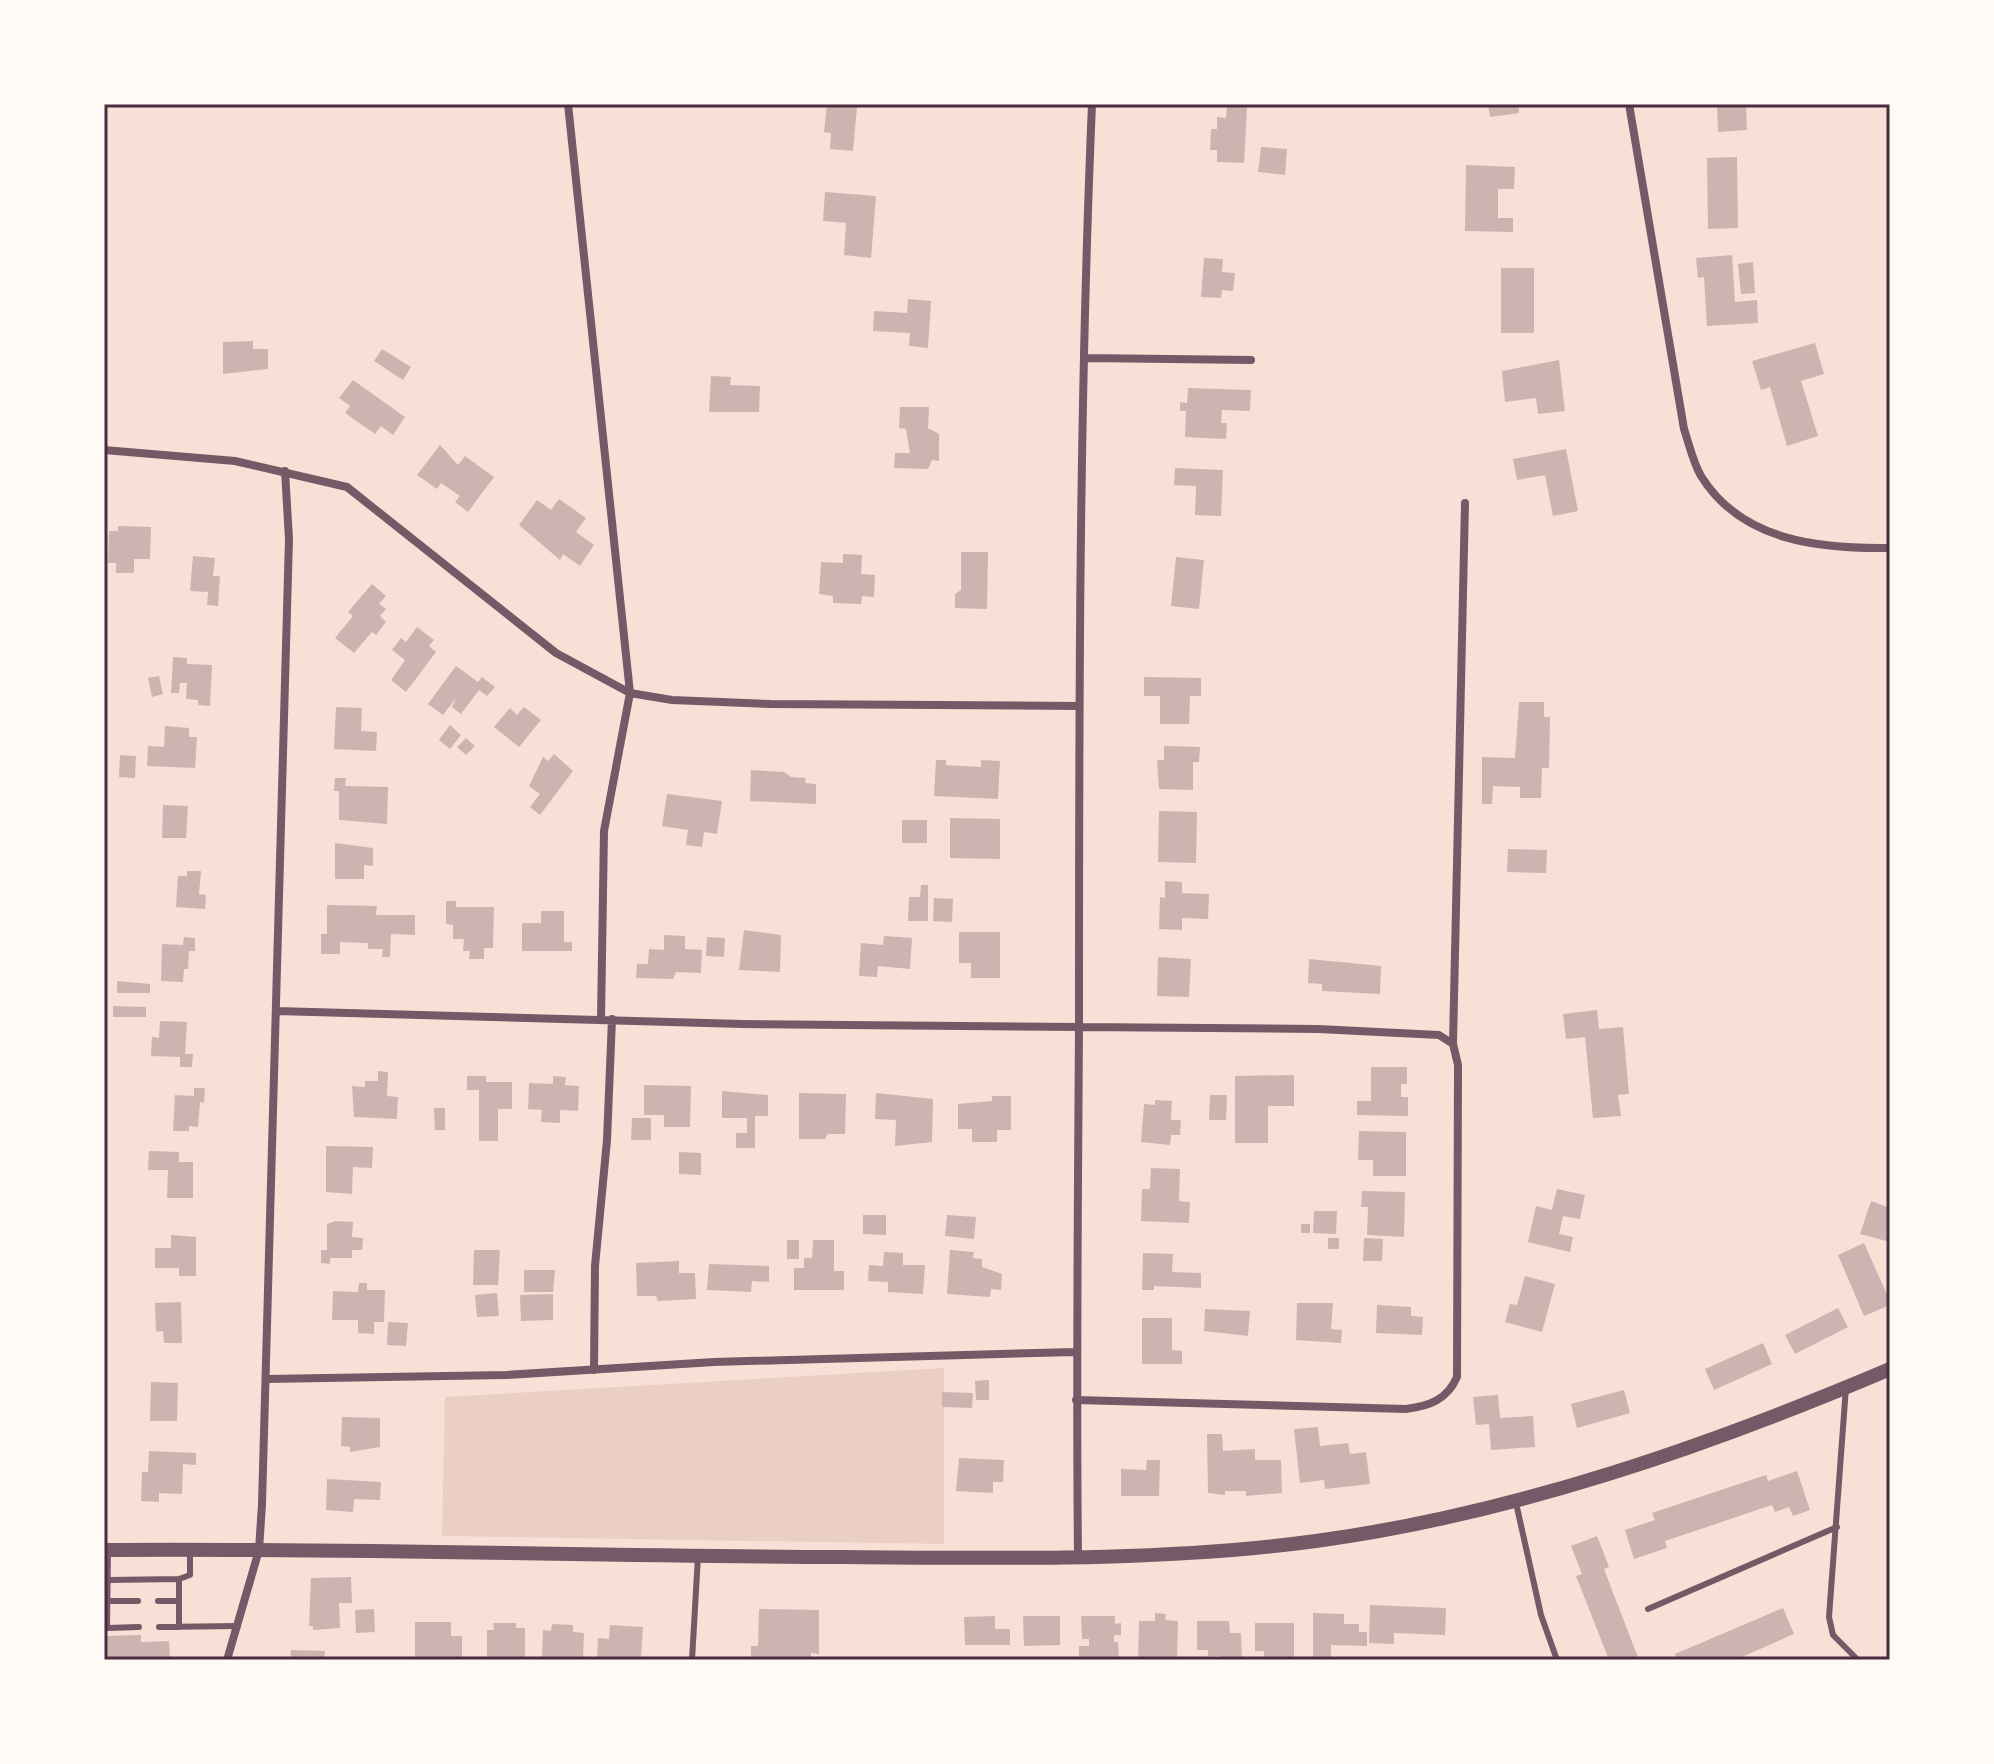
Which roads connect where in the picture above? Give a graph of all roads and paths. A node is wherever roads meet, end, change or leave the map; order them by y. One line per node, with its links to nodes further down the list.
1 (568, 104): 10 (street)
2 (1092, 104): 4 (street)
3 (1629, 104): 9 (street)
4 (1085, 358): 5 (street); 11 (street)
5 (1251, 360)
6 (104, 450): 7 (street)
7 (285, 471): 10 (street); 12 (street)
8 (1465, 503): 16 (street)
9 (1890, 548)
10 (630, 693): 11 (street); 13 (street)
11 (1079, 706): 15 (street)
12 (276, 1011): 13 (street); 20 (street)
13 (601, 1019): 14 (street)
14 (612, 1019): 15 (street); 19 (street)
15 (1079, 1029): 16 (street); 17 (street)
16 (1453, 1044): 22 (street)
17 (1074, 1352): 19 (street); 22 (street)
18 (1890, 1369): 21 (street)
19 (594, 1370): 20 (street)
20 (266, 1379): 27 (street)
21 (1846, 1387): 23 (street); 24 (lane)
22 (1076, 1400): 28 (street)
23 (1516, 1503): 28 (street); 43 (lane)
24 (1837, 1527): 36 (lane); 44 (lane)
25 (106, 1550): 26 (street); 31 (lane)
26 (190, 1550): 27 (street); 30 (lane)
27 (259, 1550): 29 (street); 37 (street)
28 (1078, 1555): 29 (street)
29 (698, 1556): 42 (lane)
30 (179, 1579): 31 (lane); 35 (lane)
31 (108, 1580): 32 (lane)
32 (108, 1601): 33 (lane); 38 (lane)
33 (138, 1601)
34 (158, 1601): 35 (lane)
35 (179, 1601): 40 (lane)
36 (1648, 1609)
37 (238, 1626): 40 (lane); 41 (street)
38 (139, 1627)
39 (159, 1627): 40 (lane)
40 (179, 1627)
41 (227, 1660)
42 (692, 1660)
43 (1557, 1660)
44 (1858, 1660)

